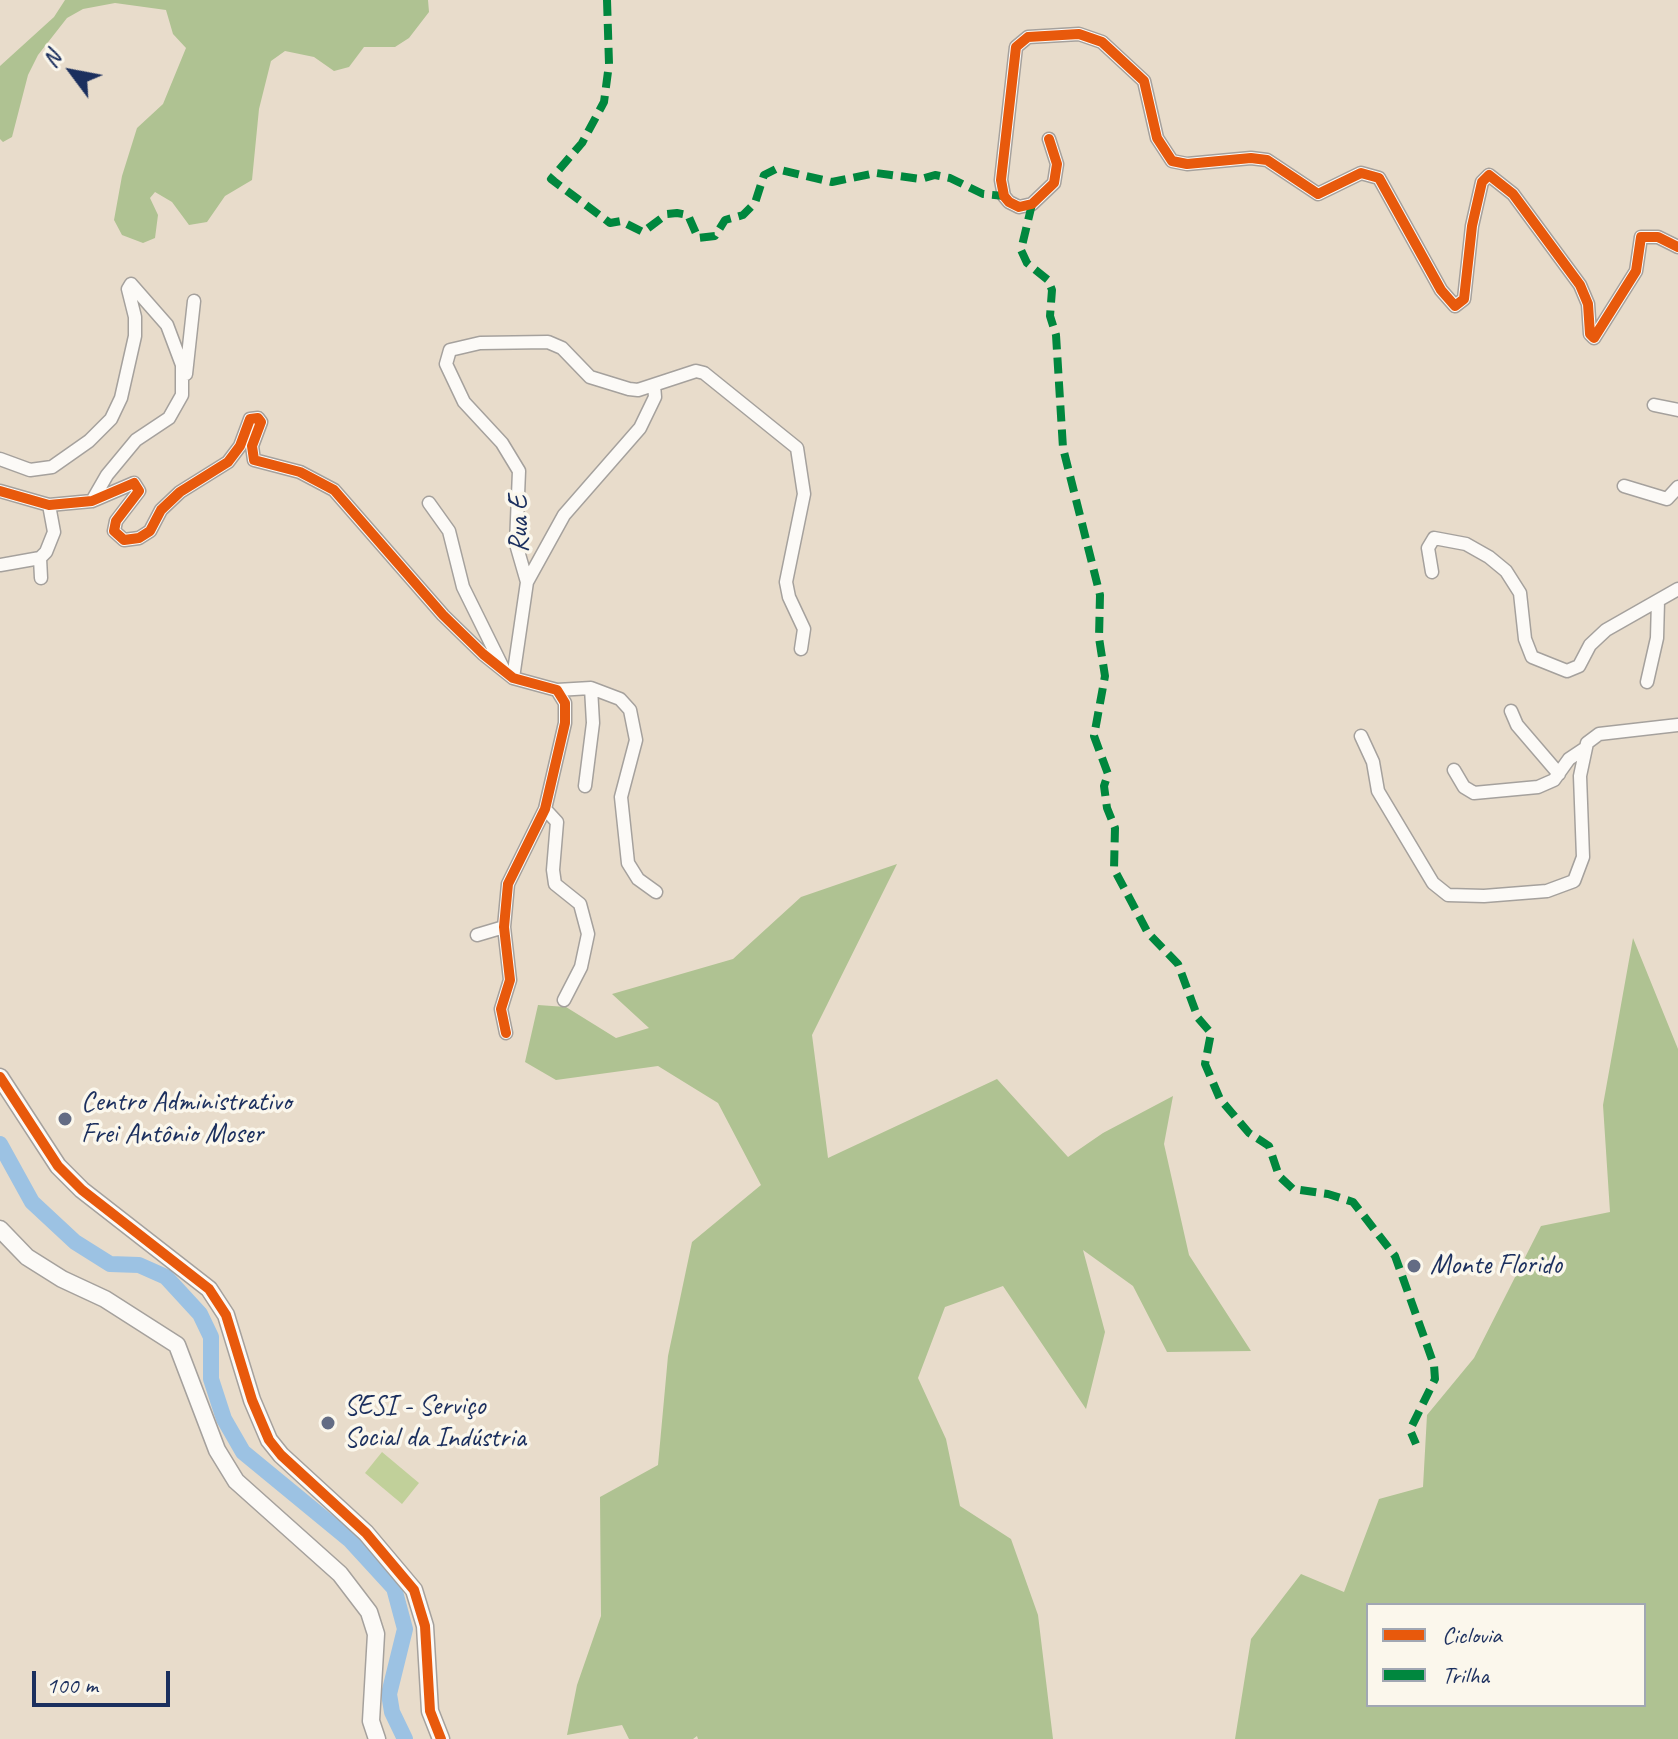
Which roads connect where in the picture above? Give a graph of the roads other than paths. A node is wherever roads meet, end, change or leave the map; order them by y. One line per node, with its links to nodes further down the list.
1 (1049, 139): 2 (street)
2 (1678, 247)
3 (194, 301): 4 (street)
4 (183, 381): 8 (street); 12 (street)
5 (654, 385): 19 (street); 19 (street, Rua E); 22 (street)
6 (1654, 405): 7 (street)
7 (1678, 410)
8 (0, 459)
9 (1624, 486): 10 (street)
10 (1678, 487)
11 (1, 491): 14 (street)
12 (92, 501): 14 (street); 23 (street)
13 (429, 503): 23 (street)
14 (49, 505): 15 (street)
15 (40, 558): 16 (street); 18 (street)
16 (0, 565)
17 (1432, 572): 21 (street)
18 (41, 578)
19 (527, 582): 23 (street, Rua E)
20 (1678, 589): 21 (street)
21 (1658, 601): 24 (street)
22 (801, 649)
23 (509, 676): 26 (street)
24 (1647, 682)
25 (591, 688): 26 (street); 33 (street); 35 (street)
26 (557, 690): 34 (street)
27 (1511, 711): 32 (street)
28 (1678, 725): 30 (street)
29 (1361, 736): 30 (street)
30 (1584, 749): 32 (street)
31 (1454, 770): 32 (street)
32 (1559, 774)
33 (585, 786)
34 (545, 809): 36 (street); 38 (street)
35 (656, 892)
36 (504, 927): 37 (street); 39 (street)
37 (477, 935)
38 (564, 1000)
39 (506, 1033)
40 (0, 1077): 43 (main road)
41 (0, 1229): 42 (main road)
42 (374, 1738)
43 (441, 1739)

